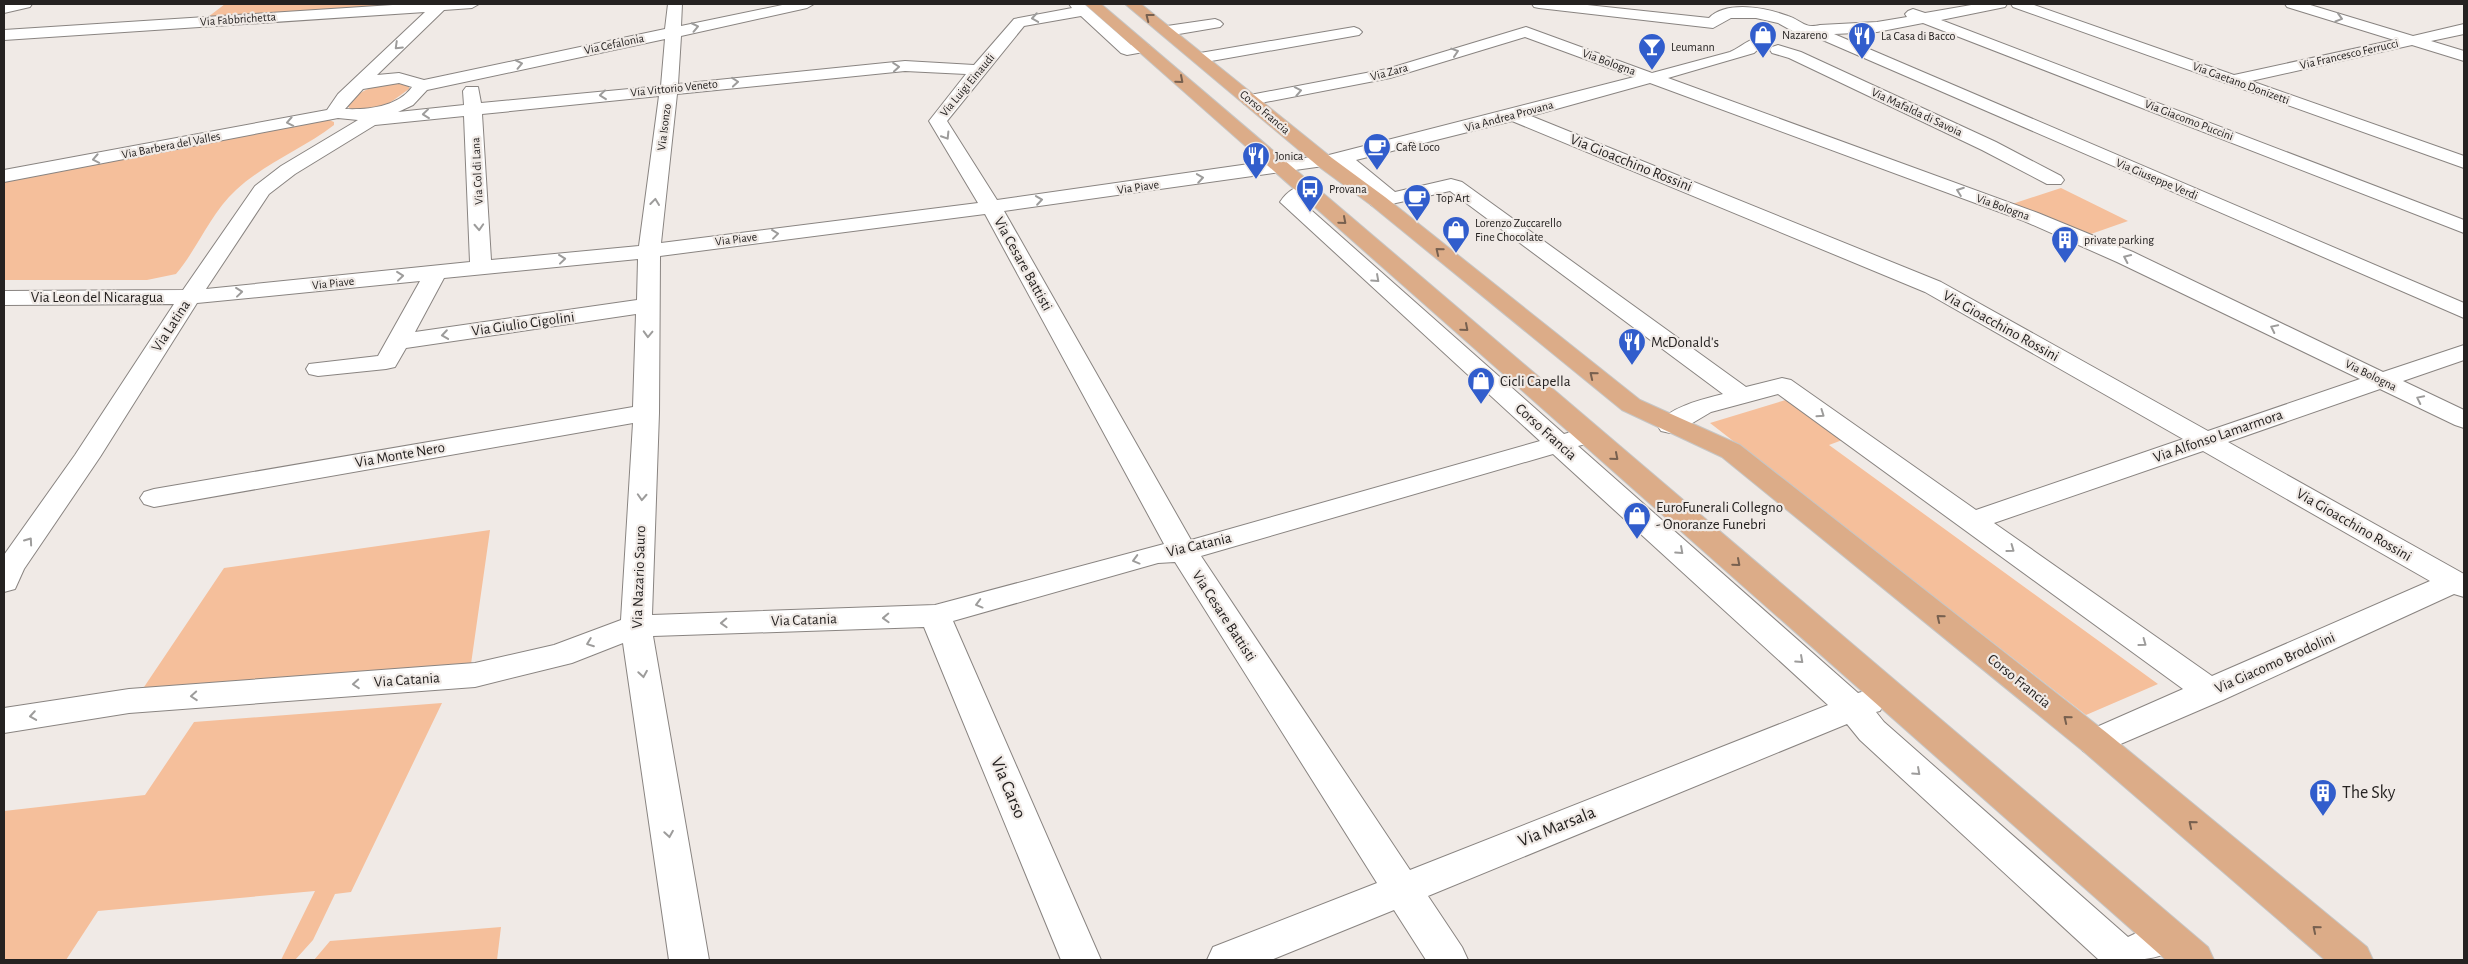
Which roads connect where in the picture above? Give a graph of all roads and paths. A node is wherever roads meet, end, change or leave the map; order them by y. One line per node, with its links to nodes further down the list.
1 (25, 4): 14 (street)
2 (472, 4): 13 (street, Via Fabbrichetta)
3 (675, 4): 21 (street, Via Isonzo)
4 (807, 4): 21 (street, Via Cefalonia, one-way to 4)
5 (1132, 4): 22 (main road, Corso Francia, one-way to 5)
6 (1539, 4): 16 (street)
7 (1633, 4): 16 (street)
8 (1993, 4): 15 (street)
9 (2000, 4): 15 (street)
10 (2018, 4): 38 (street, Via Gaetano Donizetti)
11 (2292, 4): 28 (street, one-way to 28)
12 (1084, 6): 31 (street, Corso Francia); 35 (street, Via Luigi Einaudi, one-way to 35)
13 (439, 7): 25 (street, Via Fabbrichetta); 27 (street, Via Fabbrichetta); 39 (street, one-way to 39)
14 (4, 9)
15 (1956, 10): 17 (street)
16 (1728, 12): 26 (street, Via Mafalda di Savoia); 29 (street)
17 (1920, 16): 19 (street); 26 (street); 55 (street, Via Giacomo Puccini)
18 (1215, 24): 22 (street)
19 (1877, 27): 26 (street); 30 (street)
20 (2464, 29): 28 (street, Via Francesco Ferrucci)
21 (672, 31): 36 (street, Via Cefalonia, one-way to 21); 41 (street, Via Isonzo)
22 (1167, 31): 34 (main road, Corso Francia)
23 (1354, 32): 34 (street)
24 (1526, 32): 37 (street, Via Bologna); 42 (street, Via Zara, one-way to 24)
25 (4, 35)
26 (1790, 37): 29 (street); 30 (street, Via Giuseppe Verdi); 32 (street, Via Andrea Provana); 51 (street, Via Mafalda di Savoia)
27 (4, 40)
28 (2413, 40): 33 (street); 38 (street, Via Francesco Ferrucci)
29 (1759, 41): 32 (street, Via Andrea Provana)
30 (1844, 43): 62 (street, Via Giuseppe Verdi)
31 (1143, 48): 49 (main road, Corso Francia, one-way to 49)
32 (1736, 55): 37 (street, Via Andrea Provana)
33 (2464, 56)
34 (1200, 58): 42 (main road, Corso Francia)
35 (979, 70): 41 (street, Via Vittorio Veneto, one-way to 35); 54 (street, Via Luigi Einaudi, one-way to 54)
36 (471, 74): 40 (street, Via Cefalonia); 43 (street, Via Col di Lana)
37 (1653, 78): 46 (street, Via Andrea Provana); 66 (street, Via Bologna, one-way to 37)
38 (2233, 80): 48 (street, Via Gaetano Donizetti)
39 (356, 86): 40 (street); 44 (street)
40 (421, 86): 45 (street, Via Latina)
41 (669, 88): 43 (street, Via Vittorio Veneto, one-way to 43); 56 (street, Via Isonzo, one-way to 41)
42 (1250, 100): 47 (main road, Corso Francia)
43 (474, 109): 45 (street, Via Vittorio Veneto, one-way to 45); 57 (street, Via Col di Lana, one-way to 57)
44 (338, 113): 45 (street, Via Barbera del Valles); 50 (street, Via Barbera del Valles, one-way to 50)
45 (376, 116): 59 (street, Via Latina)
46 (1514, 116): 47 (street, Via Andrea Provana); 72 (street, Via Gioacchino Rossini)
47 (1333, 160): 49 (street, Via Andrea Provana); 53 (main road, Corso Francia)
48 (2464, 162)
49 (1280, 167): 52 (main road, Corso Francia); 54 (street, Via Piave, one-way to 49)
50 (4, 176)
51 (2054, 180)
52 (1306, 189): 71 (main road, Corso Francia, one-way to 71); 73 (street, Corso Francia, one-way to 73)
53 (1384, 200): 67 (street); 70 (main road, Corso Francia, one-way to 53)
54 (991, 207): 56 (street, Via Piave, one-way to 54); 76 (street, Via Cesare Battisti)
55 (2464, 227)
56 (649, 250): 57 (street, Via Piave, one-way to 56); 61 (street, Via Nazario Sauro)
57 (481, 268): 58 (street, Via Piave)
58 (436, 272): 59 (street, Via Piave, one-way to 58); 63 (street)
59 (190, 297): 60 (street, Via Leon del Nicaragua); 77 (street, Via Latina, one-way to 59)
60 (4, 298)
61 (649, 305): 63 (street, Via Giulio Cigolini, one-way to 63); 68 (street, Via Nazario Sauro, one-way to 68)
62 (2464, 311)
63 (398, 342): 65 (street)
64 (2464, 352): 66 (street, Via Alfonso Lamarmora)
65 (318, 369)
66 (2383, 381): 69 (street, Via Bologna, one-way to 66); 72 (street, Via Alfonso Lamarmora)
67 (1742, 396): 70 (street); 75 (street, one-way to 75)
68 (646, 412): 74 (street, Via Monte Nero); 82 (street, Via Nazario Sauro, one-way to 82)
69 (2464, 420)
70 (1670, 424): 87 (main road, Corso Francia, one-way to 70)
71 (1589, 435): 73 (street, Via Catania); 78 (main road, Corso Francia, one-way to 78)
72 (2204, 440): 75 (street, Via Alfonso Lamarmora); 79 (street, Via Gioacchino Rossini)
73 (1559, 444): 76 (street, Via Catania); 80 (street, Corso Francia, one-way to 80)
74 (154, 498)
75 (1972, 521): 83 (street, one-way to 83)
76 (1184, 552): 81 (street, Via Catania, one-way to 81); 88 (street, Via Cesare Battisti)
77 (4, 582)
78 (1761, 584): 80 (street); 84 (main road, Corso Francia)
79 (2459, 585): 83 (street, Via Giacomo Brodolini)
80 (1728, 594): 85 (street, Corso Francia, one-way to 85)
81 (935, 616): 82 (street, Via Catania, one-way to 82); 91 (street, Via Carso)
82 (636, 626): 86 (street, Via Catania, one-way to 86); 90 (street, Via Nazario Sauro, one-way to 90)
83 (2211, 692): 87 (street, Via Giacomo Brodolini)
84 (1888, 694): 85 (street, Via Marsala); 89 (main road, Corso Francia)
85 (1853, 708): 88 (street, Via Marsala); 94 (street, Corso Francia, one-way to 94)
86 (4, 721)
87 (2095, 742): 95 (main road, Corso Francia, one-way to 87)
88 (1402, 890): 92 (street, Via Marsala); 93 (street, Via Cesare Battisti)
89 (2180, 948): 94 (street)
90 (689, 960)
91 (1081, 960)
92 (1226, 960)
93 (1448, 960)
94 (2124, 960)
95 (2353, 960)

